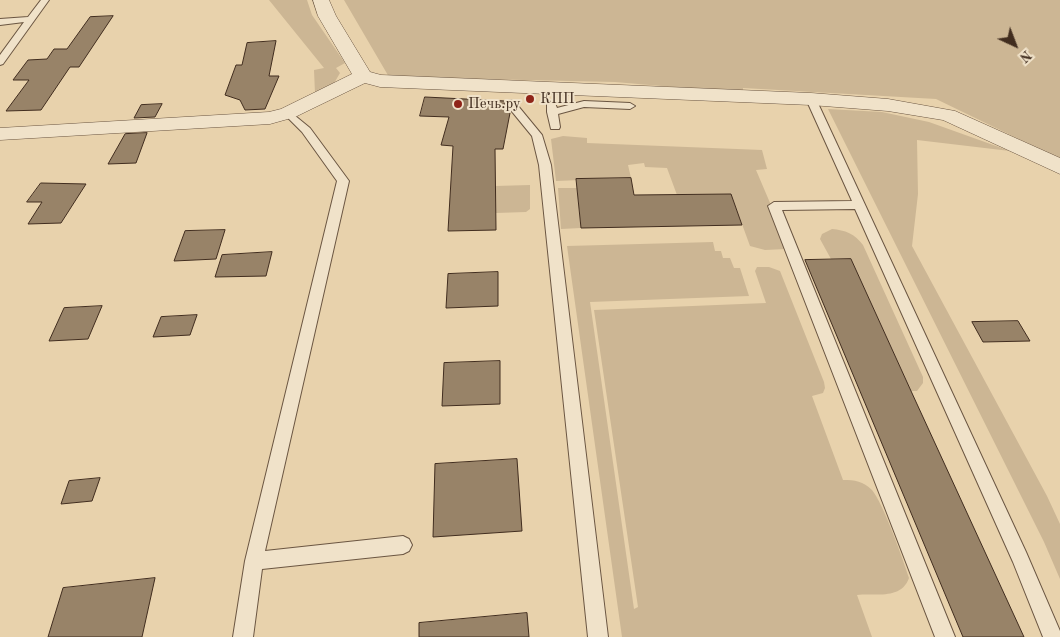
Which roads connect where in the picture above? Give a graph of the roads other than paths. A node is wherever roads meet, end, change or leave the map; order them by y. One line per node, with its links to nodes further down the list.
1 (45, 0): 3 (lane)
2 (321, 0): 6 (street)
3 (31, 19): 4 (lane); 5 (lane)
4 (0, 22)
5 (0, 62)
6 (363, 76): 7 (street); 11 (street)
7 (512, 94): 9 (street); 19 (lane)
8 (811, 99): 9 (street); 14 (street); 15 (lane)
9 (550, 100): 10 (lane); 12 (lane)
10 (630, 106)
11 (288, 113): 13 (street); 17 (lane)
12 (554, 127)
13 (0, 134)
14 (1060, 167)
15 (860, 205): 20 (lane); 21 (lane)
16 (403, 545): 17 (lane)
17 (254, 561): 18 (lane)
18 (243, 637)
19 (598, 637)
20 (945, 637)
21 (1053, 637)

